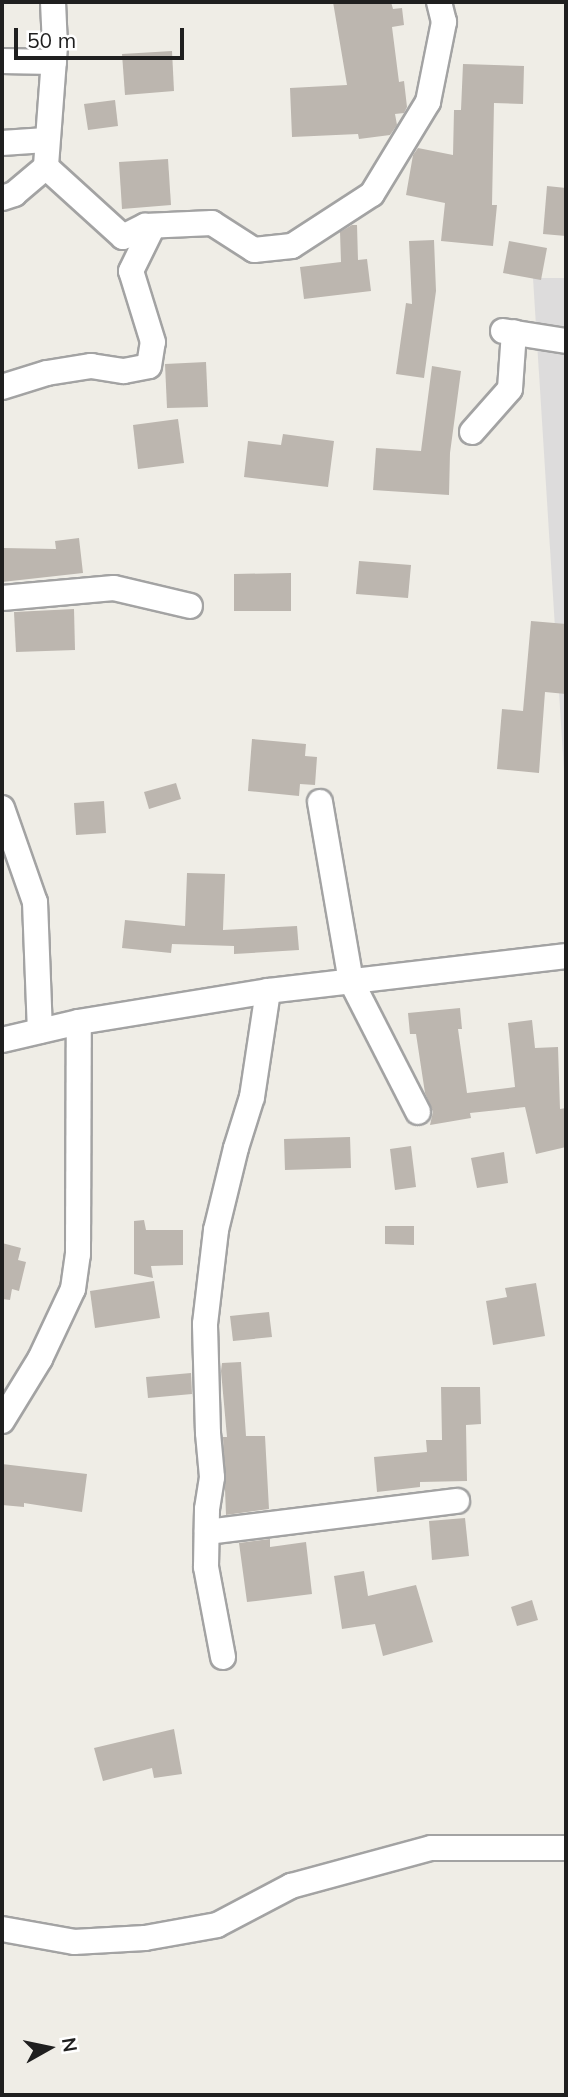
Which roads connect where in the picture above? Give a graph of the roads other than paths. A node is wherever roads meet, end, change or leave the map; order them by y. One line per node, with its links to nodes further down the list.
1 (53, 2): 4 (street)
2 (439, 2): 9 (street)
3 (2, 61): 4 (street)
4 (54, 62): 5 (street)
5 (47, 140): 6 (street); 7 (street)
6 (2, 143)
7 (46, 167): 8 (street); 9 (street)
8 (2, 198)
9 (153, 226): 11 (street)
10 (566, 341): 12 (street)
11 (2, 387)
12 (472, 432)
13 (2, 598): 14 (street)
14 (190, 607)
15 (320, 802): 18 (street)
16 (2, 808): 21 (street)
17 (566, 956): 18 (street)
18 (351, 981): 19 (street); 23 (street)
19 (268, 991): 20 (street); 26 (street)
20 (79, 1022): 21 (street); 24 (street)
21 (40, 1031): 22 (street)
22 (2, 1040)
23 (418, 1112)
24 (2, 1421)
25 (457, 1501): 26 (street)
26 (207, 1532): 27 (street)
27 (223, 1657)
28 (566, 1848): 29 (street)
29 (2, 1929)

